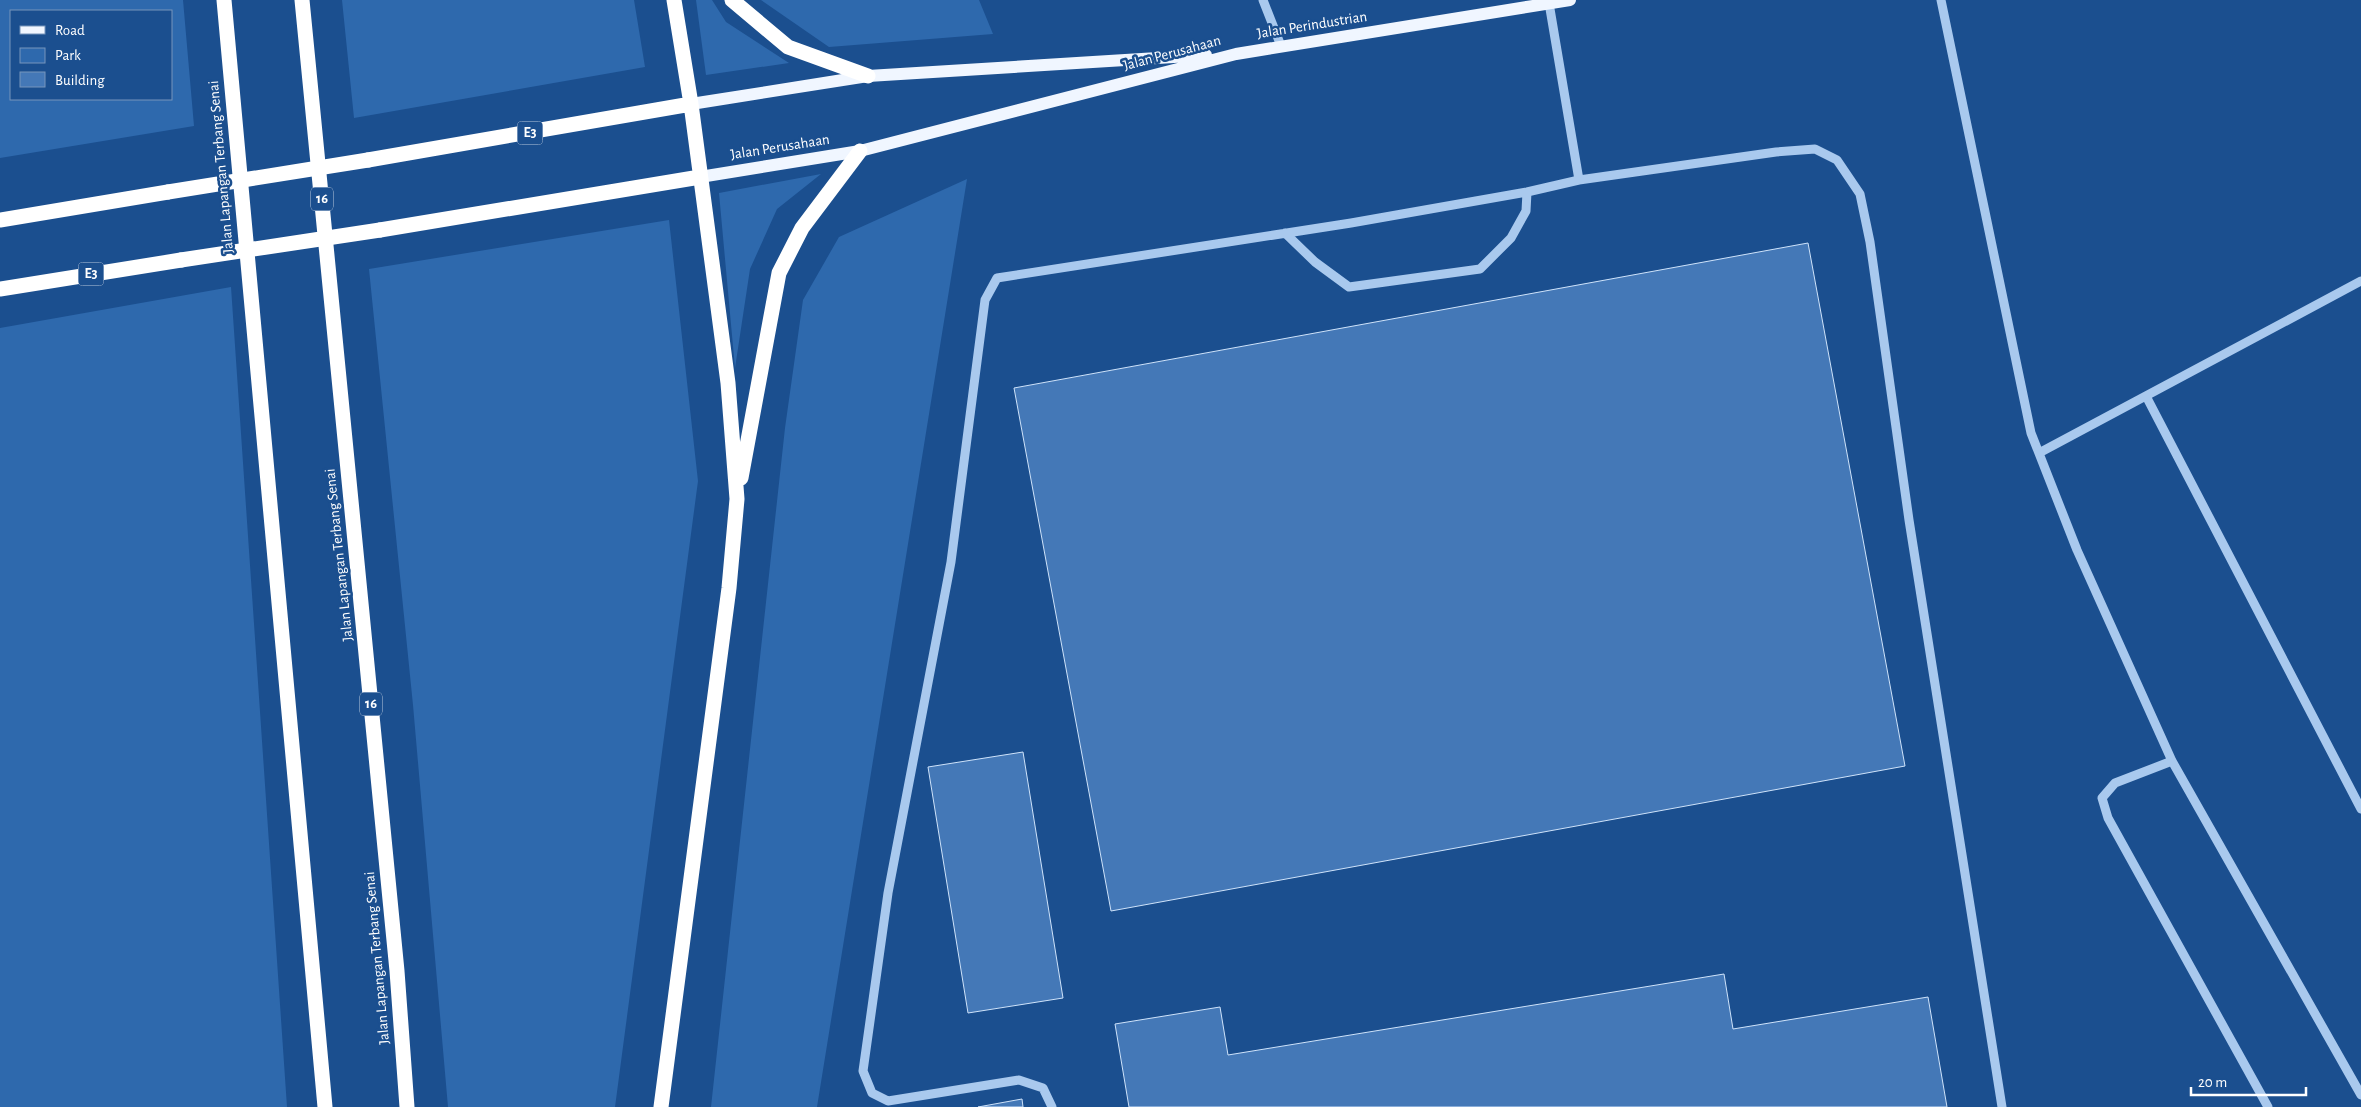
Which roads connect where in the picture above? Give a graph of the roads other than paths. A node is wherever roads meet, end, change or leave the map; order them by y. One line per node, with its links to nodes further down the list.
1 (224, 0): 27 (highway, Jalan Lapangan Terbang Senai)
2 (302, 0): 28 (highway, Jalan Lapangan Terbang Senai / 16)
3 (674, 0): 12 (highway)
4 (732, 0): 11 (highway)
5 (1263, 0): 9 (street)
6 (1570, 0): 8 (main road, Jalan Perindustrian)
7 (1941, 0): 22 (street)
8 (1549, 3): 9 (main road, Jalan Perindustrian); 15 (street)
9 (1281, 46): 10 (main road, Jalan Perindustrian)
10 (1236, 54): 11 (main road, Jalan Perusahaan); 13 (main road, Jalan Perusahaan)
11 (868, 76): 12 (main road, Jalan Perusahaan)
12 (691, 104): 14 (highway); 17 (highway, E3, bridge)
13 (860, 151): 14 (main road, Jalan Perusahaan); 23 (highway)
14 (700, 177): 20 (highway, E3, bridge); 23 (highway)
15 (1579, 180): 16 (street); 31 (street)
16 (1527, 192): 18 (street); 18 (street)
17 (0, 220)
18 (1285, 233): 30 (street)
19 (2361, 281): 21 (street)
20 (0, 289)
21 (2146, 396): 22 (street); 25 (street)
22 (2039, 453): 24 (street)
23 (737, 499): 29 (highway)
24 (2172, 761): 26 (street); 32 (street)
25 (2361, 809)
26 (2361, 1095)
27 (325, 1107)
28 (407, 1107)
29 (660, 1107)
30 (1052, 1107)
31 (2002, 1107)
32 (2268, 1107)

